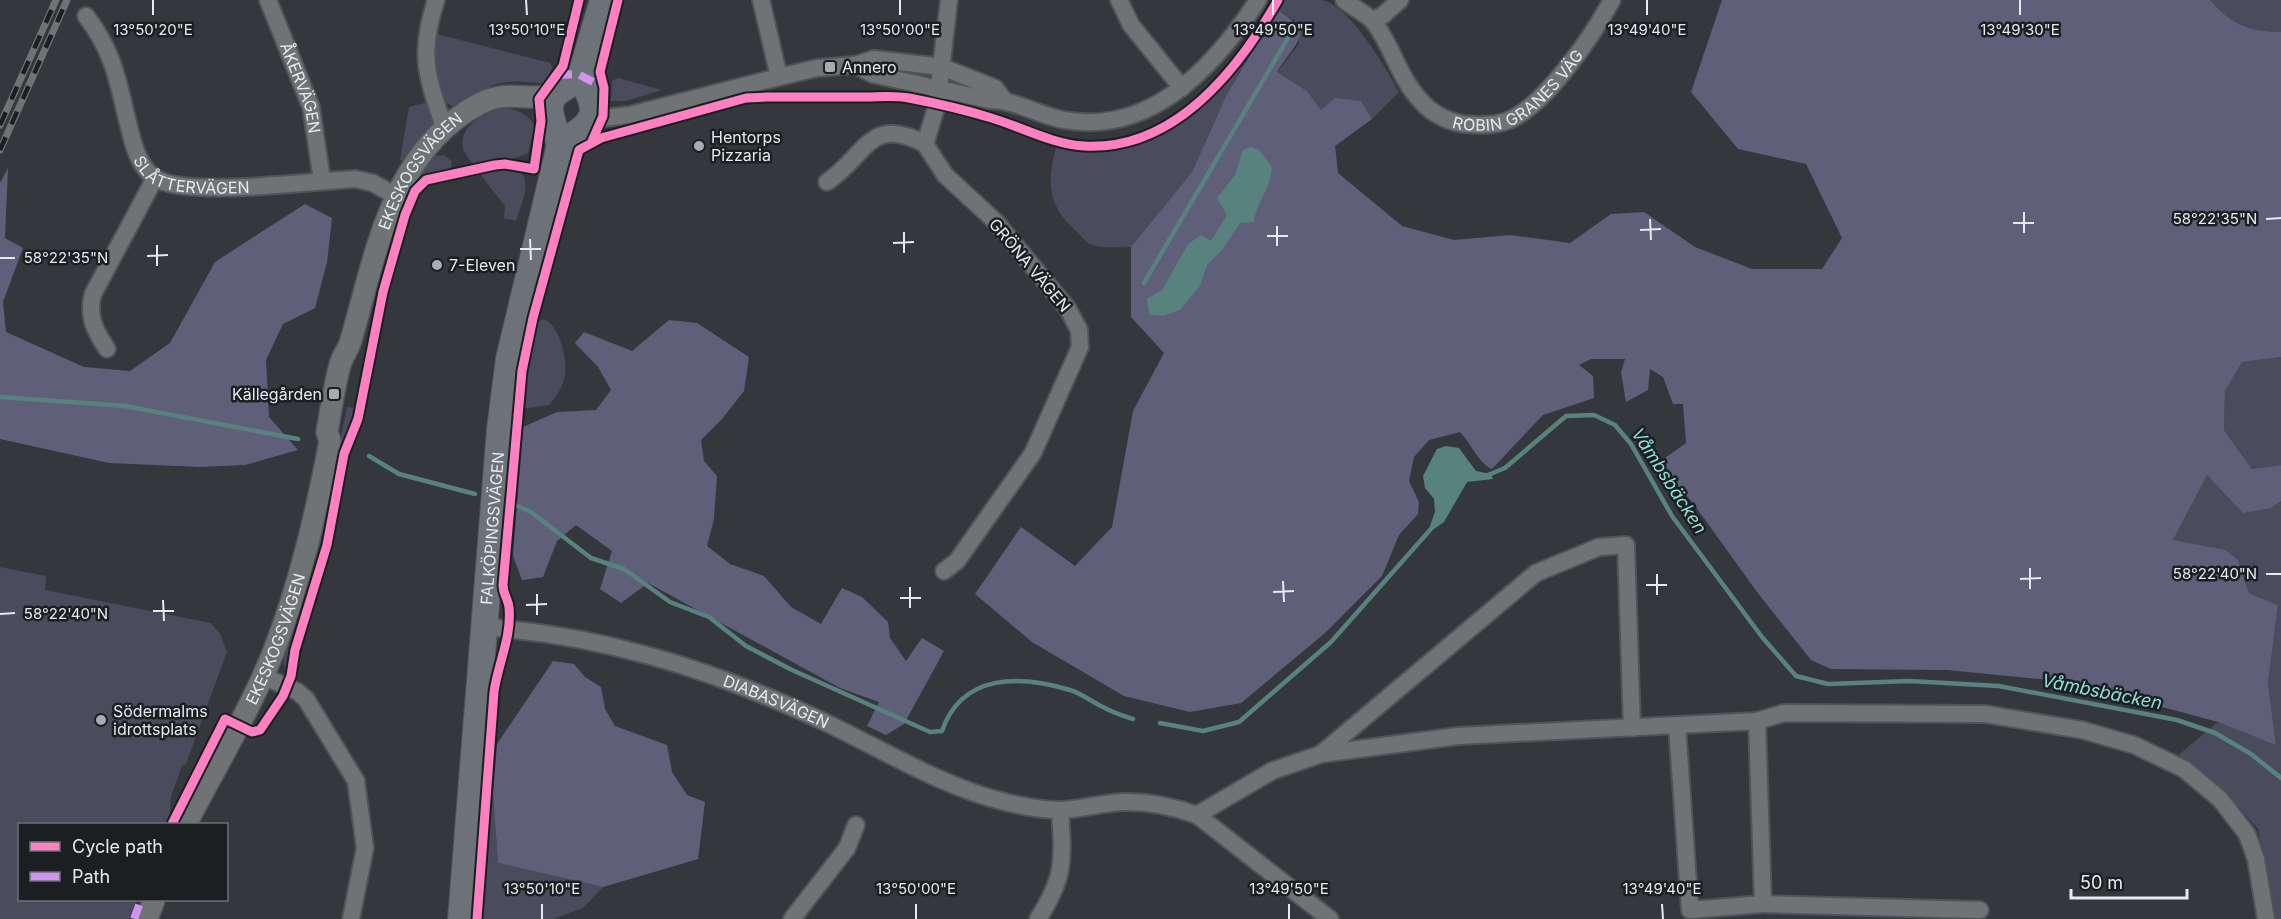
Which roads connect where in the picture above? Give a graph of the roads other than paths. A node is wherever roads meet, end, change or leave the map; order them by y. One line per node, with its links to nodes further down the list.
1 (268, 0): 23 (street, ÅKERVÄGEN)
2 (436, 0): 20 (street)
3 (603, 0): 19 (main road, FALKÖPINGSVÄGEN)
4 (761, 0): 15 (street)
5 (949, 0): 14 (street)
6 (1119, 0): 17 (street)
7 (1258, 0): 17 (street)
8 (1344, 0): 12 (street, ROBIN GRANES VÄG)
9 (1400, 0): 12 (street)
10 (1612, 0): 12 (street, ROBIN GRANES VÄG)
11 (86, 16): 22 (street, SLÅTTERVÄGEN)
12 (1372, 20)
13 (855, 65): 14 (street); 15 (street); 16 (street)
14 (942, 67): 16 (street); 18 (street)
15 (779, 77): 19 (street)
16 (940, 88): 18 (street); 21 (street)
17 (1182, 88): 18 (street)
18 (1004, 100)
19 (571, 109): 20 (street, EKESKOGSVÄGEN); 28 (main road, FALKÖPINGSVÄGEN)
20 (445, 130): 25 (street, EKESKOGSVÄGEN)
21 (925, 144): 24 (street); 27 (street, GRÖNA VÄGEN)
22 (155, 178): 23 (street, SLÅTTERVÄGEN); 26 (street)
23 (322, 180): 25 (street, SLÅTTERVÄGEN)
24 (827, 182)
25 (396, 196): 29 (street, EKESKOGSVÄGEN)
26 (107, 349)
27 (944, 571)
28 (483, 627): 34 (street, DIABASVÄGEN); 43 (main road, FALKÖPINGSVÄGEN)
29 (263, 675): 36 (street, EKESKOGSVÄGEN); 42 (street)
30 (1757, 721): 31 (street); 39 (street); 47 (street)
31 (1677, 725): 32 (street); 39 (street)
32 (1632, 728): 33 (street); 33 (street)
33 (1321, 754): 35 (street)
34 (1060, 810): 35 (street, DIABASVÄGEN); 45 (street)
35 (1197, 815): 46 (street)
36 (187, 823)
37 (856, 825): 44 (street)
38 (154, 901): 41 (street)
39 (1763, 904): 40 (street)
40 (1980, 910)
41 (147, 919)
42 (351, 919)
43 (460, 919)
44 (792, 919)
45 (1038, 919)
46 (1330, 919)
47 (2266, 919)

